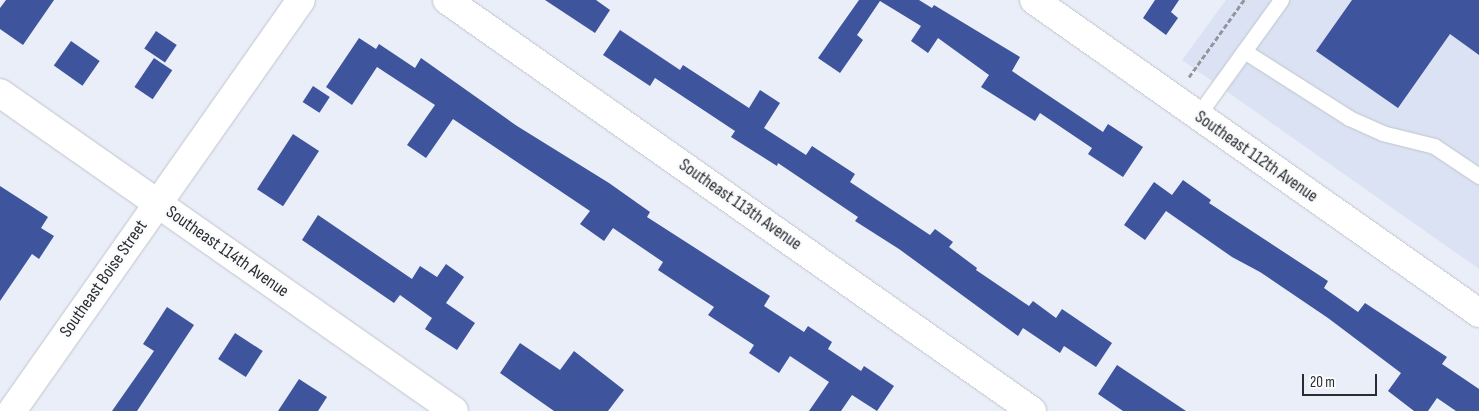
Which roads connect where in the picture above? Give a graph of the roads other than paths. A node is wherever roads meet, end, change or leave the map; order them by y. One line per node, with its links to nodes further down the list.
1 (301, 0): 9 (street, Southeast Boise Street)
2 (447, 0): 13 (street, Southeast 113th Avenue)
3 (1034, 0): 7 (street, Southeast 112th Avenue)
4 (1281, 0): 5 (lane)
5 (1244, 51): 7 (lane); 8 (lane)
6 (0, 93): 9 (street, Southeast 114th Avenue)
7 (1198, 115): 10 (street, Southeast 112th Avenue)
8 (1479, 176)
9 (157, 203): 11 (street, Southeast Boise Street); 12 (street, Southeast 114th Avenue)
10 (1479, 313)
11 (12, 411)
12 (454, 411)
13 (1032, 411)

